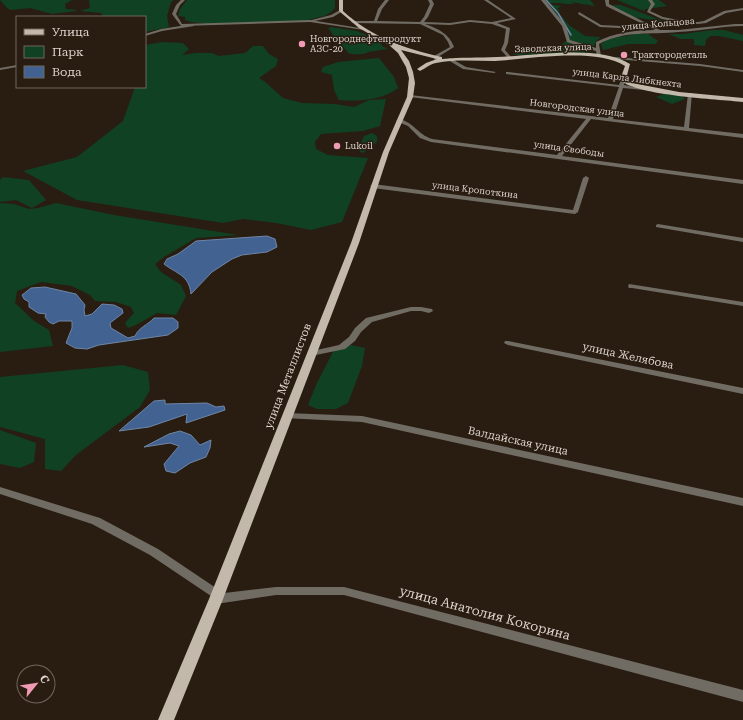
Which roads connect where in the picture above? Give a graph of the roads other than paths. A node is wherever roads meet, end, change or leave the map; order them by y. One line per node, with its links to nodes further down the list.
1 (184, 0): 19 (street)
2 (341, 0): 10 (main road)
3 (387, 0): 14 (street)
4 (430, 0): 15 (street)
5 (486, 0): 16 (street)
6 (543, 0): 26 (street)
7 (607, 0): 20 (street)
8 (650, 0): 9 (street)
9 (743, 9)
10 (341, 10): 12 (street); 13 (main road)
11 (579, 13): 20 (street)
12 (310, 21): 19 (street); 22 (street)
13 (353, 22): 14 (street); 22 (main road)
14 (375, 22): 15 (street)
15 (421, 22): 16 (street); 31 (street)
16 (492, 23): 29 (street)
17 (735, 25): 18 (street, улица Кольцова); 21 (street); 23 (street, улица Кольцова)
18 (743, 25)
19 (181, 26): 24 (street)
20 (652, 27): 23 (street)
21 (743, 28)
22 (364, 29): 25 (main road)
23 (659, 31): 26 (street, улица Кольцова)
24 (146, 35)
25 (391, 44): 27 (main road); 28 (main road, улица Металлистов)
26 (599, 53): 29 (main road, Заводская улица); 30 (main road, Заводская улица)
27 (418, 55): 28 (main road); 31 (main road); 35 (main road)
28 (404, 56): 40 (main road, улица Металлистов)
29 (510, 58): 32 (main road, Заводская улица)
30 (615, 58): 36 (street, Заводская улица); 39 (main road)
31 (437, 59): 32 (main road, Заводская улица); 35 (main road)
32 (451, 60): 37 (street)
33 (16, 66): 34 (street)
34 (0, 69)
35 (420, 69): 40 (main road)
36 (743, 71)
37 (494, 72)
38 (508, 73): 39 (street, улица Карла Либкнехта)
39 (622, 83): 41 (main road, улица Карла Либкнехта); 45 (street)
40 (412, 85): 42 (main road, улица Металлистов)
41 (690, 94): 43 (main road, улица Карла Либкнехта); 47 (street)
42 (410, 96): 44 (street, Новгородская улица); 46 (main road, улица Металлистов)
43 (743, 100)
44 (589, 118): 45 (street, Новгородская улица); 49 (street)
45 (610, 120): 47 (street, Новгородская улица)
46 (399, 121): 49 (street, улица Свободы); 52 (main road, улица Металлистов)
47 (686, 129): 48 (street, Новгородская улица)
48 (743, 136)
49 (559, 156): 51 (street, улица Свободы)
50 (586, 178): 52 (street, улица Кропоткина)
51 (743, 182)
52 (373, 186): 59 (main road, улица Металлистов)
53 (658, 226): 54 (street)
54 (743, 240)
55 (632, 286): 56 (street)
56 (743, 304)
57 (429, 311): 59 (street)
58 (508, 343): 60 (street, улица Желябова)
59 (311, 354): 61 (main road, улица Металлистов)
60 (743, 391)
61 (287, 416): 63 (street, Валдайская улица); 64 (main road, улица Металлистов)
62 (0, 490): 64 (street)
63 (743, 502)
64 (217, 597): 65 (street, улица Анатолия Кокорина); 66 (main road, улица Металлистов)
65 (743, 696)
66 (166, 720)

